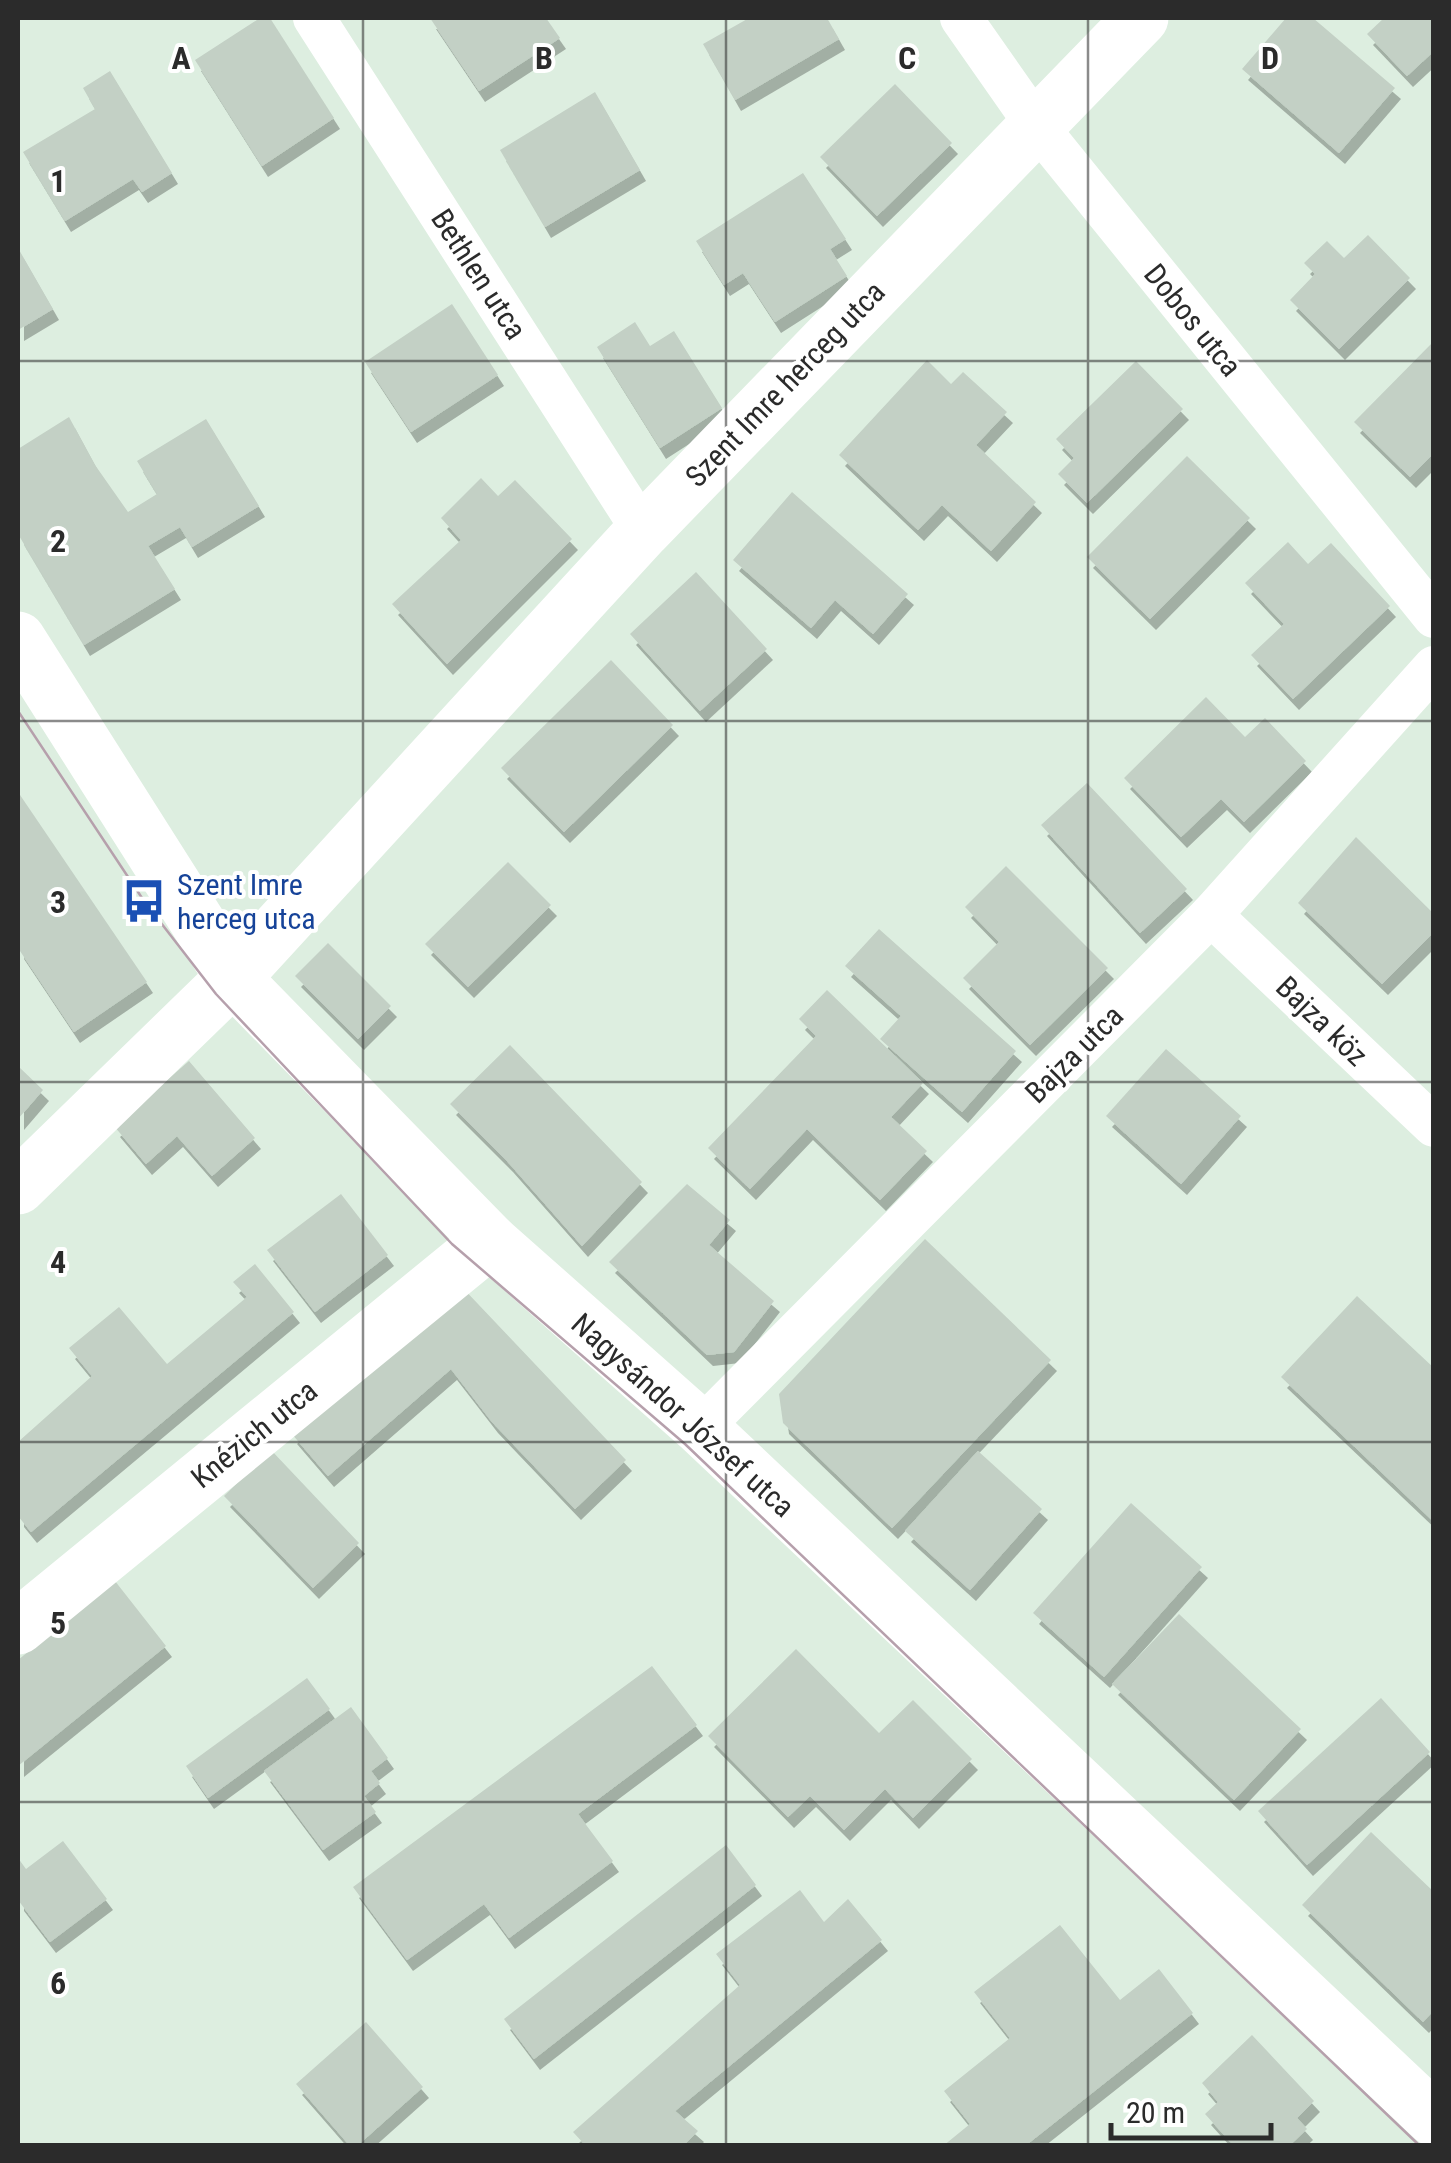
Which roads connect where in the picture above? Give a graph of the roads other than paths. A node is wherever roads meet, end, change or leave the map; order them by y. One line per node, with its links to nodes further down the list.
1 (314, 18): 5 (street, Bethlen utca)
2 (961, 18): 4 (street, Dobos utca)
3 (1141, 18): 4 (street, Szent Imre herceg utca)
4 (1036, 125): 5 (street, Szent Imre herceg utca); 6 (street, Dobos utca)
5 (643, 531): 10 (street, Szent Imre herceg utca)
6 (1434, 617)
7 (18, 638): 10 (street, Nagysándor József utca)
8 (1434, 667): 9 (street, Bajza utca)
9 (1211, 915): 11 (street, Bajza köz); 14 (street, Bajza utca)
10 (233, 978): 12 (street, Szent Imre herceg utca); 13 (street, Nagysándor József utca)
11 (1434, 1126)
12 (18, 1187)
13 (490, 1241): 14 (street, Nagysándor József utca); 15 (street, Knézich utca)
14 (701, 1428): 16 (street, Nagysándor József utca)
15 (18, 1627)
16 (1434, 2119)

